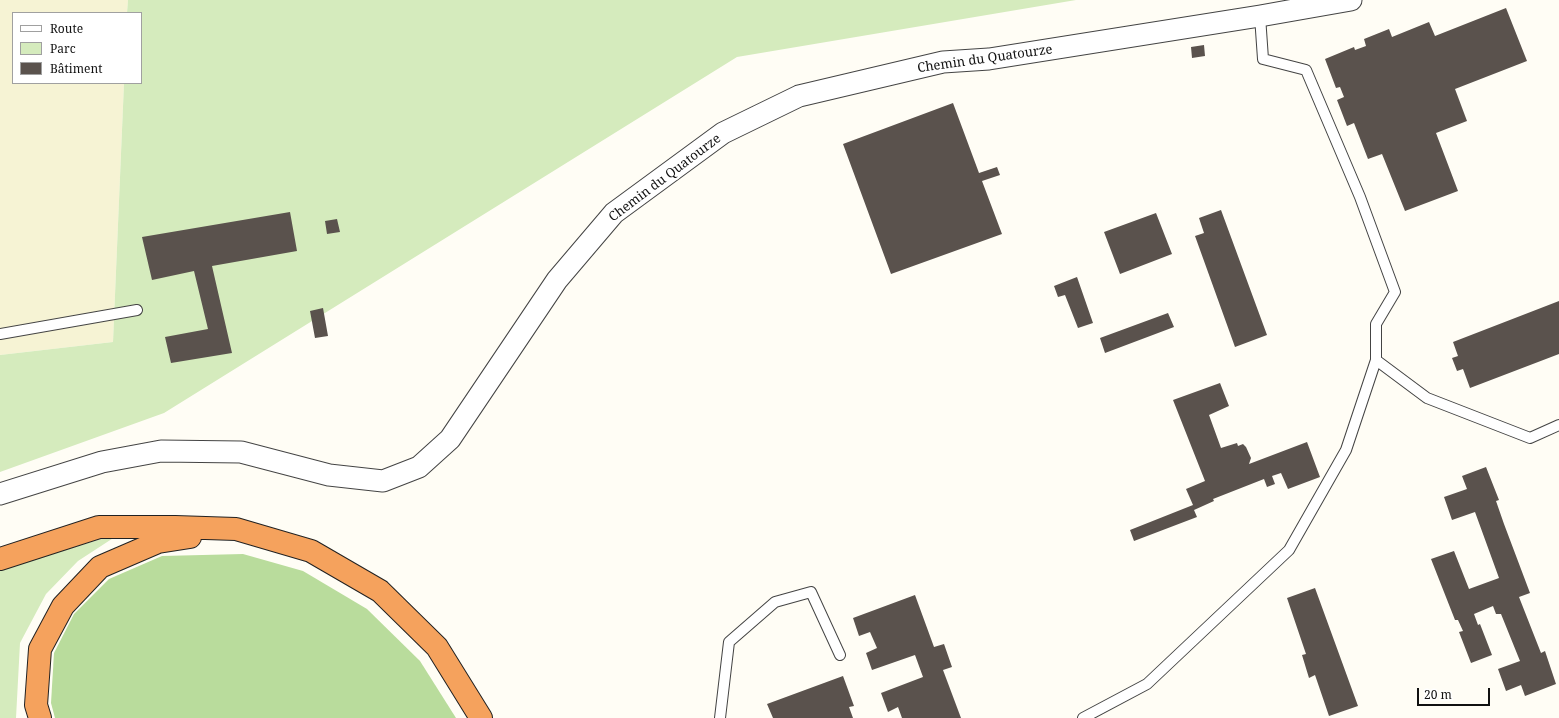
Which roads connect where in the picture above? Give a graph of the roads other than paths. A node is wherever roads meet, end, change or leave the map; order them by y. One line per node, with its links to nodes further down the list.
1 (1351, 0): 2 (street, Chemin du Quatourze)
2 (1260, 16): 5 (lane); 7 (street, Chemin du Quatourze)
3 (137, 310): 4 (lane)
4 (0, 334)
5 (1376, 360): 6 (lane); 14 (lane)
6 (1559, 426)
7 (0, 494)
8 (236, 530): 9 (highway); 11 (highway); 12 (highway)
9 (0, 559)
10 (840, 655): 13 (lane)
11 (40, 718)
12 (481, 718)
13 (720, 718)
14 (1083, 718)

